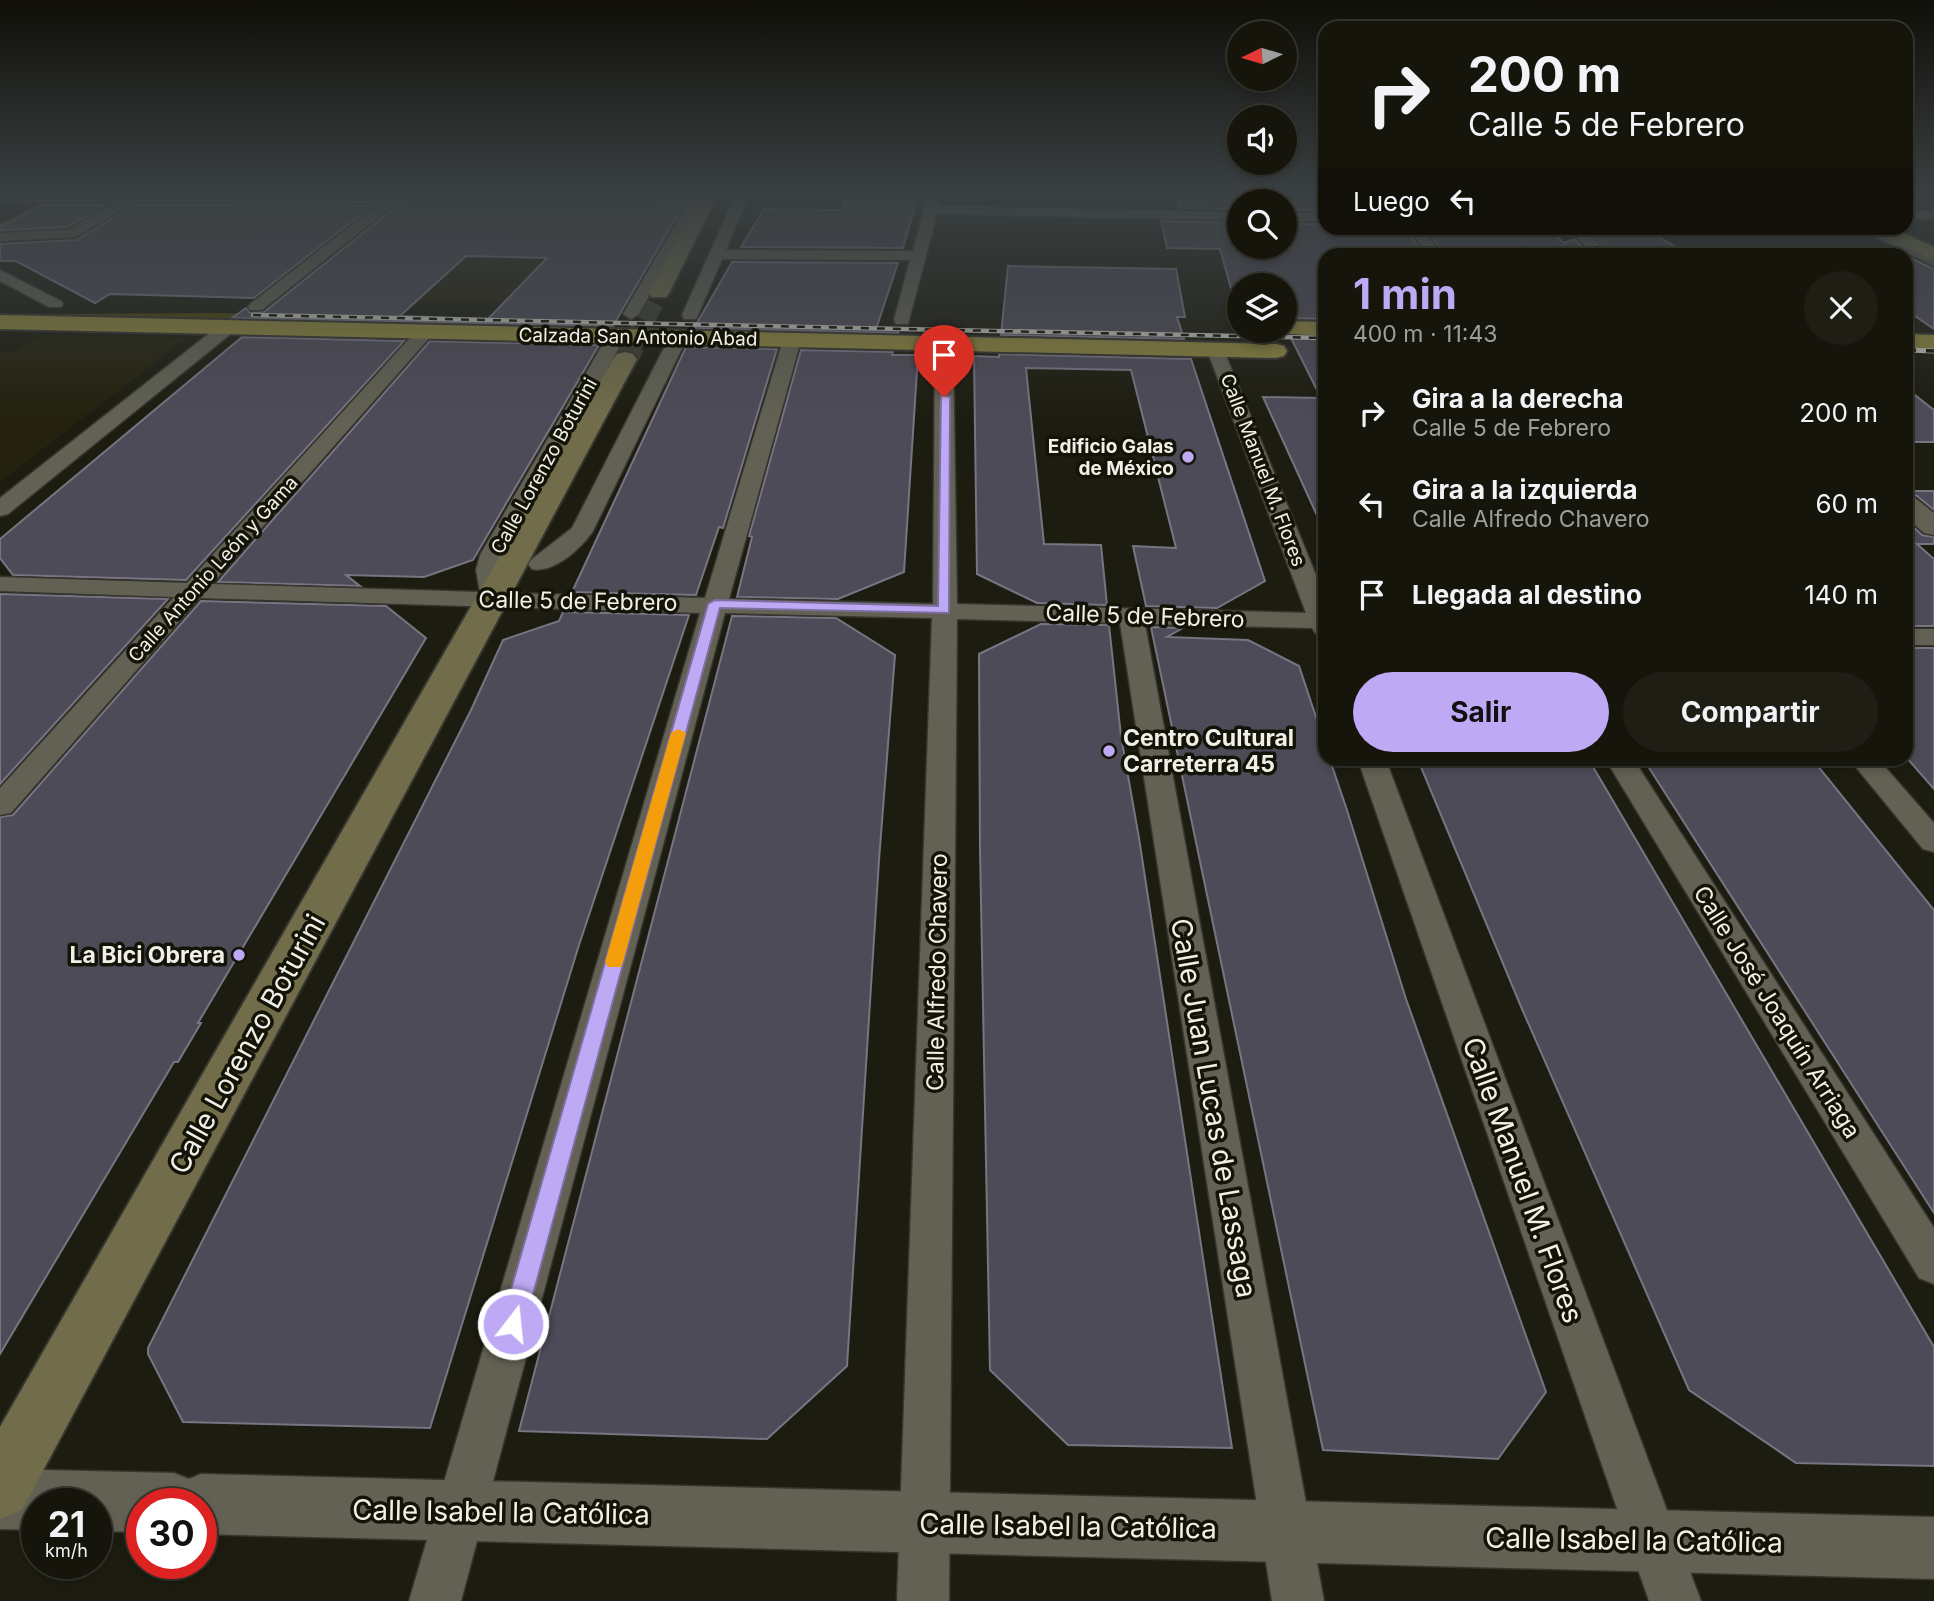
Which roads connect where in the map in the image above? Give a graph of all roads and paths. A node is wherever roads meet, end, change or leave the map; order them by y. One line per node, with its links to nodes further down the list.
1 (305, 269): 12 (street)
2 (650, 269): 15 (street)
3 (679, 269): 11 (main road)
4 (685, 269): 11 (main road)
5 (710, 269): 16 (street)
6 (916, 269): 19 (street)
7 (0, 275): 9 (street)
8 (0, 303): 9 (highway)
9 (55, 304): 10 (highway)
10 (88, 304): 12 (highway); 14 (highway)
11 (665, 304): 15 (highway, Calzada San Antonio Abad); 16 (highway, Calzada San Antonio Abad)
12 (256, 307): 13 (highway)
13 (366, 309)
14 (0, 310)
15 (620, 314)
16 (690, 315): 17 (highway, Calzada San Antonio Abad)
17 (716, 316)
18 (875, 319): 19 (highway)
19 (902, 320): 20 (highway)
20 (929, 320)
21 (0, 322): 22 (highway, Calzada San Antonio Abad)
22 (227, 328): 25 (highway, Calzada San Antonio Abad); 34 (street)
23 (1297, 328): 24 (highway)
24 (1318, 329)
25 (425, 332): 33 (highway, Calzada San Antonio Abad); 39 (street, Calle Antonio León y Gama)
26 (678, 338): 27 (highway, Calzada San Antonio Abad); 33 (highway, Calzada San Antonio Abad); 37 (street, Calle Lorenzo Boturini)
27 (792, 340): 30 (highway, Calzada San Antonio Abad); 41 (street)
28 (1913, 341): 29 (highway)
29 (1934, 342)
30 (944, 344): 31 (highway, Calzada San Antonio Abad); 43 (street, Calle Alfredo Chavero)
31 (1216, 350): 32 (highway, Calzada San Antonio Abad); 42 (street, Calle Manuel M. Flores)
32 (1289, 351)
33 (630, 352): 37 (main road, Calle Lorenzo Boturini); 40 (main road, Calle Lorenzo Boturini)
34 (0, 509)
35 (1913, 510): 36 (street)
36 (1934, 527)
37 (540, 564): 40 (main road, Calle Lorenzo Boturini)
38 (0, 584): 39 (street, Calle 5 de Febrero)
39 (196, 588): 40 (street, Calle 5 de Febrero); 51 (street, Calle Antonio León y Gama)
40 (494, 600): 41 (street, Calle 5 de Febrero); 54 (main road, Calle Lorenzo Boturini)
41 (715, 604): 43 (street, Calle 5 de Febrero); 58 (street)
42 (1318, 609)
43 (945, 610): 44 (street, Calle 5 de Febrero); 59 (street, Calle Alfredo Chavero)
44 (1131, 616): 45 (street, Calle 5 de Febrero); 60 (street, Calle Juan Lucas de Lassaga)
45 (1318, 624)
46 (1913, 637): 47 (street)
47 (1934, 638)
48 (1374, 766): 61 (street, Calle Manuel M. Flores)
49 (1624, 766): 53 (street, Calle José Joaquín Arriaga)
50 (1869, 766): 52 (street)
51 (0, 806)
52 (1934, 842)
53 (1934, 1265)
54 (0, 1488)
55 (0, 1499): 56 (street)
56 (126, 1502)
57 (217, 1504): 58 (street, Calle Isabel la Católica)
58 (461, 1511): 59 (street, Calle Isabel la Católica); 63 (street)
59 (925, 1522): 60 (street, Calle Isabel la Católica); 64 (street, Calle Alfredo Chavero)
60 (1286, 1531): 61 (street, Calle Isabel la Católica); 65 (street, Calle Juan Lucas de Lassaga)
61 (1653, 1541): 62 (street, Calle Isabel la Católica); 66 (street, Calle Manuel M. Flores)
62 (1934, 1548)
63 (435, 1601)
64 (923, 1601)
65 (1298, 1601)
66 (1675, 1601)

